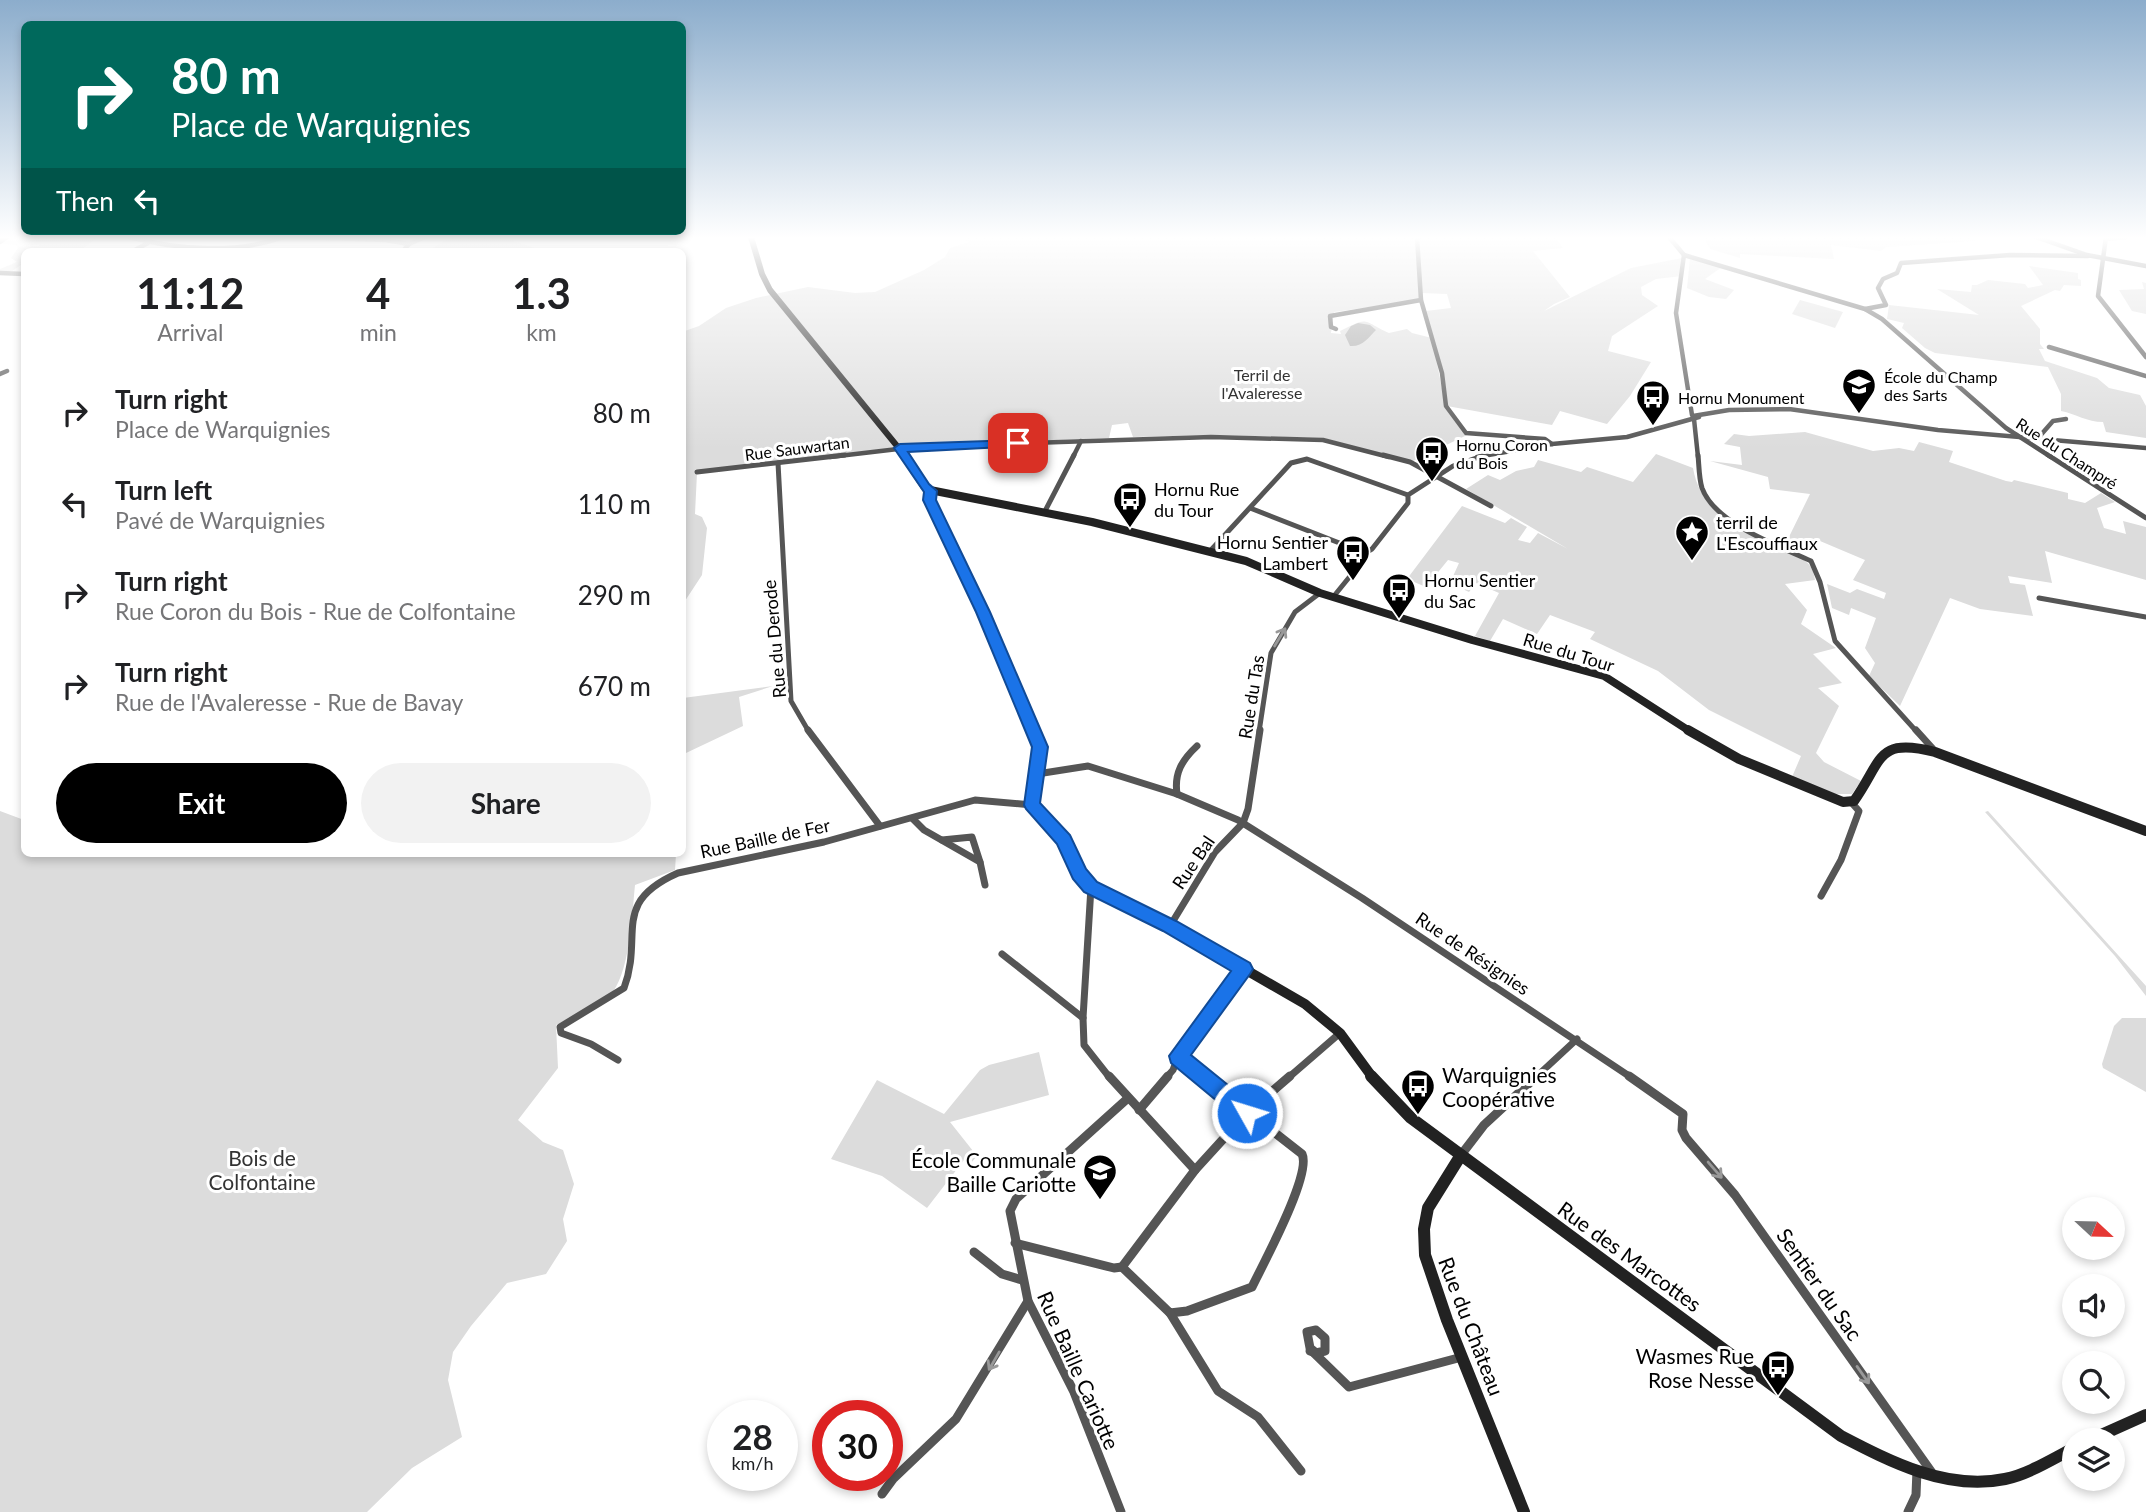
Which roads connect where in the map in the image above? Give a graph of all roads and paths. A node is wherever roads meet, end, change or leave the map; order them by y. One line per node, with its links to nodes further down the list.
1 (1884, 307): 10 (street)
2 (784, 308): 23 (street)
3 (1377, 308): 11 (street)
4 (1424, 308): 22 (street)
5 (1677, 308): 17 (street)
6 (1857, 308): 9 (street, Rue du Champré)
7 (1880, 308): 9 (street)
8 (2107, 308): 13 (street)
9 (1865, 310): 10 (street, Rue du Champré)
10 (1882, 319): 19 (street, Rue du Champré)
11 (1336, 329)
12 (2049, 347): 16 (street)
13 (2146, 357)
14 (7, 371): 15 (street)
15 (0, 374)
16 (2146, 376)
17 (1692, 418): 19 (street); 22 (street); 41 (street)
18 (2066, 419): 20 (street)
19 (2017, 435): 20 (street); 33 (street, Rue du Champré)
20 (2039, 437): 24 (street)
21 (1081, 441): 23 (street, Rue Sauwartan); 27 (street, Rue Sauwartan); 32 (street)
22 (1552, 444): 27 (street)
23 (900, 448): 25 (street, Rue Sauwartan); 28 (street)
24 (2146, 448)
25 (778, 463): 26 (street, Rue Sauwartan); 48 (street, Rue du Derode)
26 (697, 472)
27 (1436, 476): 29 (street); 30 (street, Rue Sauwartan)
28 (930, 491): 32 (street, Rue du Tour); 42 (street)
29 (1408, 495): 31 (street); 35 (street)
30 (1492, 506)
31 (1250, 508): 34 (street); 35 (street)
32 (1044, 513): 34 (street, Rue du Tour)
33 (2146, 518)
34 (1211, 550): 36 (street, Rue du Tour)
35 (1365, 553): 37 (street)
36 (1320, 593): 37 (street, Rue du Tour); 47 (street, Rue du Tas, one-way to 36)
37 (1334, 596): 44 (street, Rue du Tour)
38 (2039, 598): 39 (street)
39 (2146, 617)
40 (1197, 746): 43 (street)
41 (1935, 752): 44 (street); 49 (street)
42 (1037, 774): 43 (street); 45 (street)
43 (1177, 794): 47 (street, Rue de Résignies)
44 (1851, 802): 54 (street)
45 (1032, 805): 46 (street, Rue Baille de Fer); 53 (street)
46 (913, 819): 48 (street, Rue Baille de Fer); 50 (street)
47 (1241, 821): 55 (street, Rue Bal); 60 (street, Rue de Résignies)
48 (880, 826): 62 (street, Rue Baille de Fer)
49 (2146, 831)
50 (942, 841): 51 (street); 51 (street)
51 (980, 862): 52 (street)
52 (985, 885)
53 (1091, 887): 55 (street, Rue des Marcottes); 58 (street)
54 (1821, 896)
55 (1170, 926): 57 (street, Rue des Marcottes)
56 (1002, 954): 58 (street)
57 (1243, 969): 59 (street, Rue des Marcottes); 61 (street)
58 (1083, 1018): 63 (street)
59 (1340, 1033): 65 (street); 67 (street, Rue des Marcottes)
60 (1577, 1039): 66 (street, Rue de Résignies); 67 (street)
61 (1178, 1056): 64 (street); 65 (street)
62 (618, 1060)
63 (1127, 1099): 64 (street); 69 (street, Rue Baille Cariotte)
64 (1139, 1110): 68 (street)
65 (1247, 1113): 68 (street); 74 (street)
66 (1682, 1114): 82 (street, Sentier du Sac, one-way to 82)
67 (1461, 1155): 76 (street, Rue du Château); 80 (street, Rue des Marcottes)
68 (1195, 1170): 71 (street)
69 (1015, 1243): 71 (street); 72 (street, Rue Baille Cariotte)
70 (974, 1252): 72 (street)
71 (1122, 1267): 74 (street)
72 (1022, 1280): 73 (street, Rue Baille Cariotte)
73 (1028, 1301): 83 (street, one-way to 83); 84 (street, Rue Baille Cariotte)
74 (1170, 1313): 81 (street)
75 (1310, 1351): 76 (street)
76 (1462, 1357): 85 (street, Rue du Château)
77 (2146, 1415): 78 (street)
78 (2117, 1428)
79 (2062, 1453): 82 (street, Rue des Marcottes)
80 (1917, 1470): 82 (street, Rue des Marcottes); 86 (street)
81 (1301, 1471)
82 (1934, 1475)
83 (882, 1494)
84 (1121, 1512)
85 (1524, 1512)
86 (1908, 1512)

